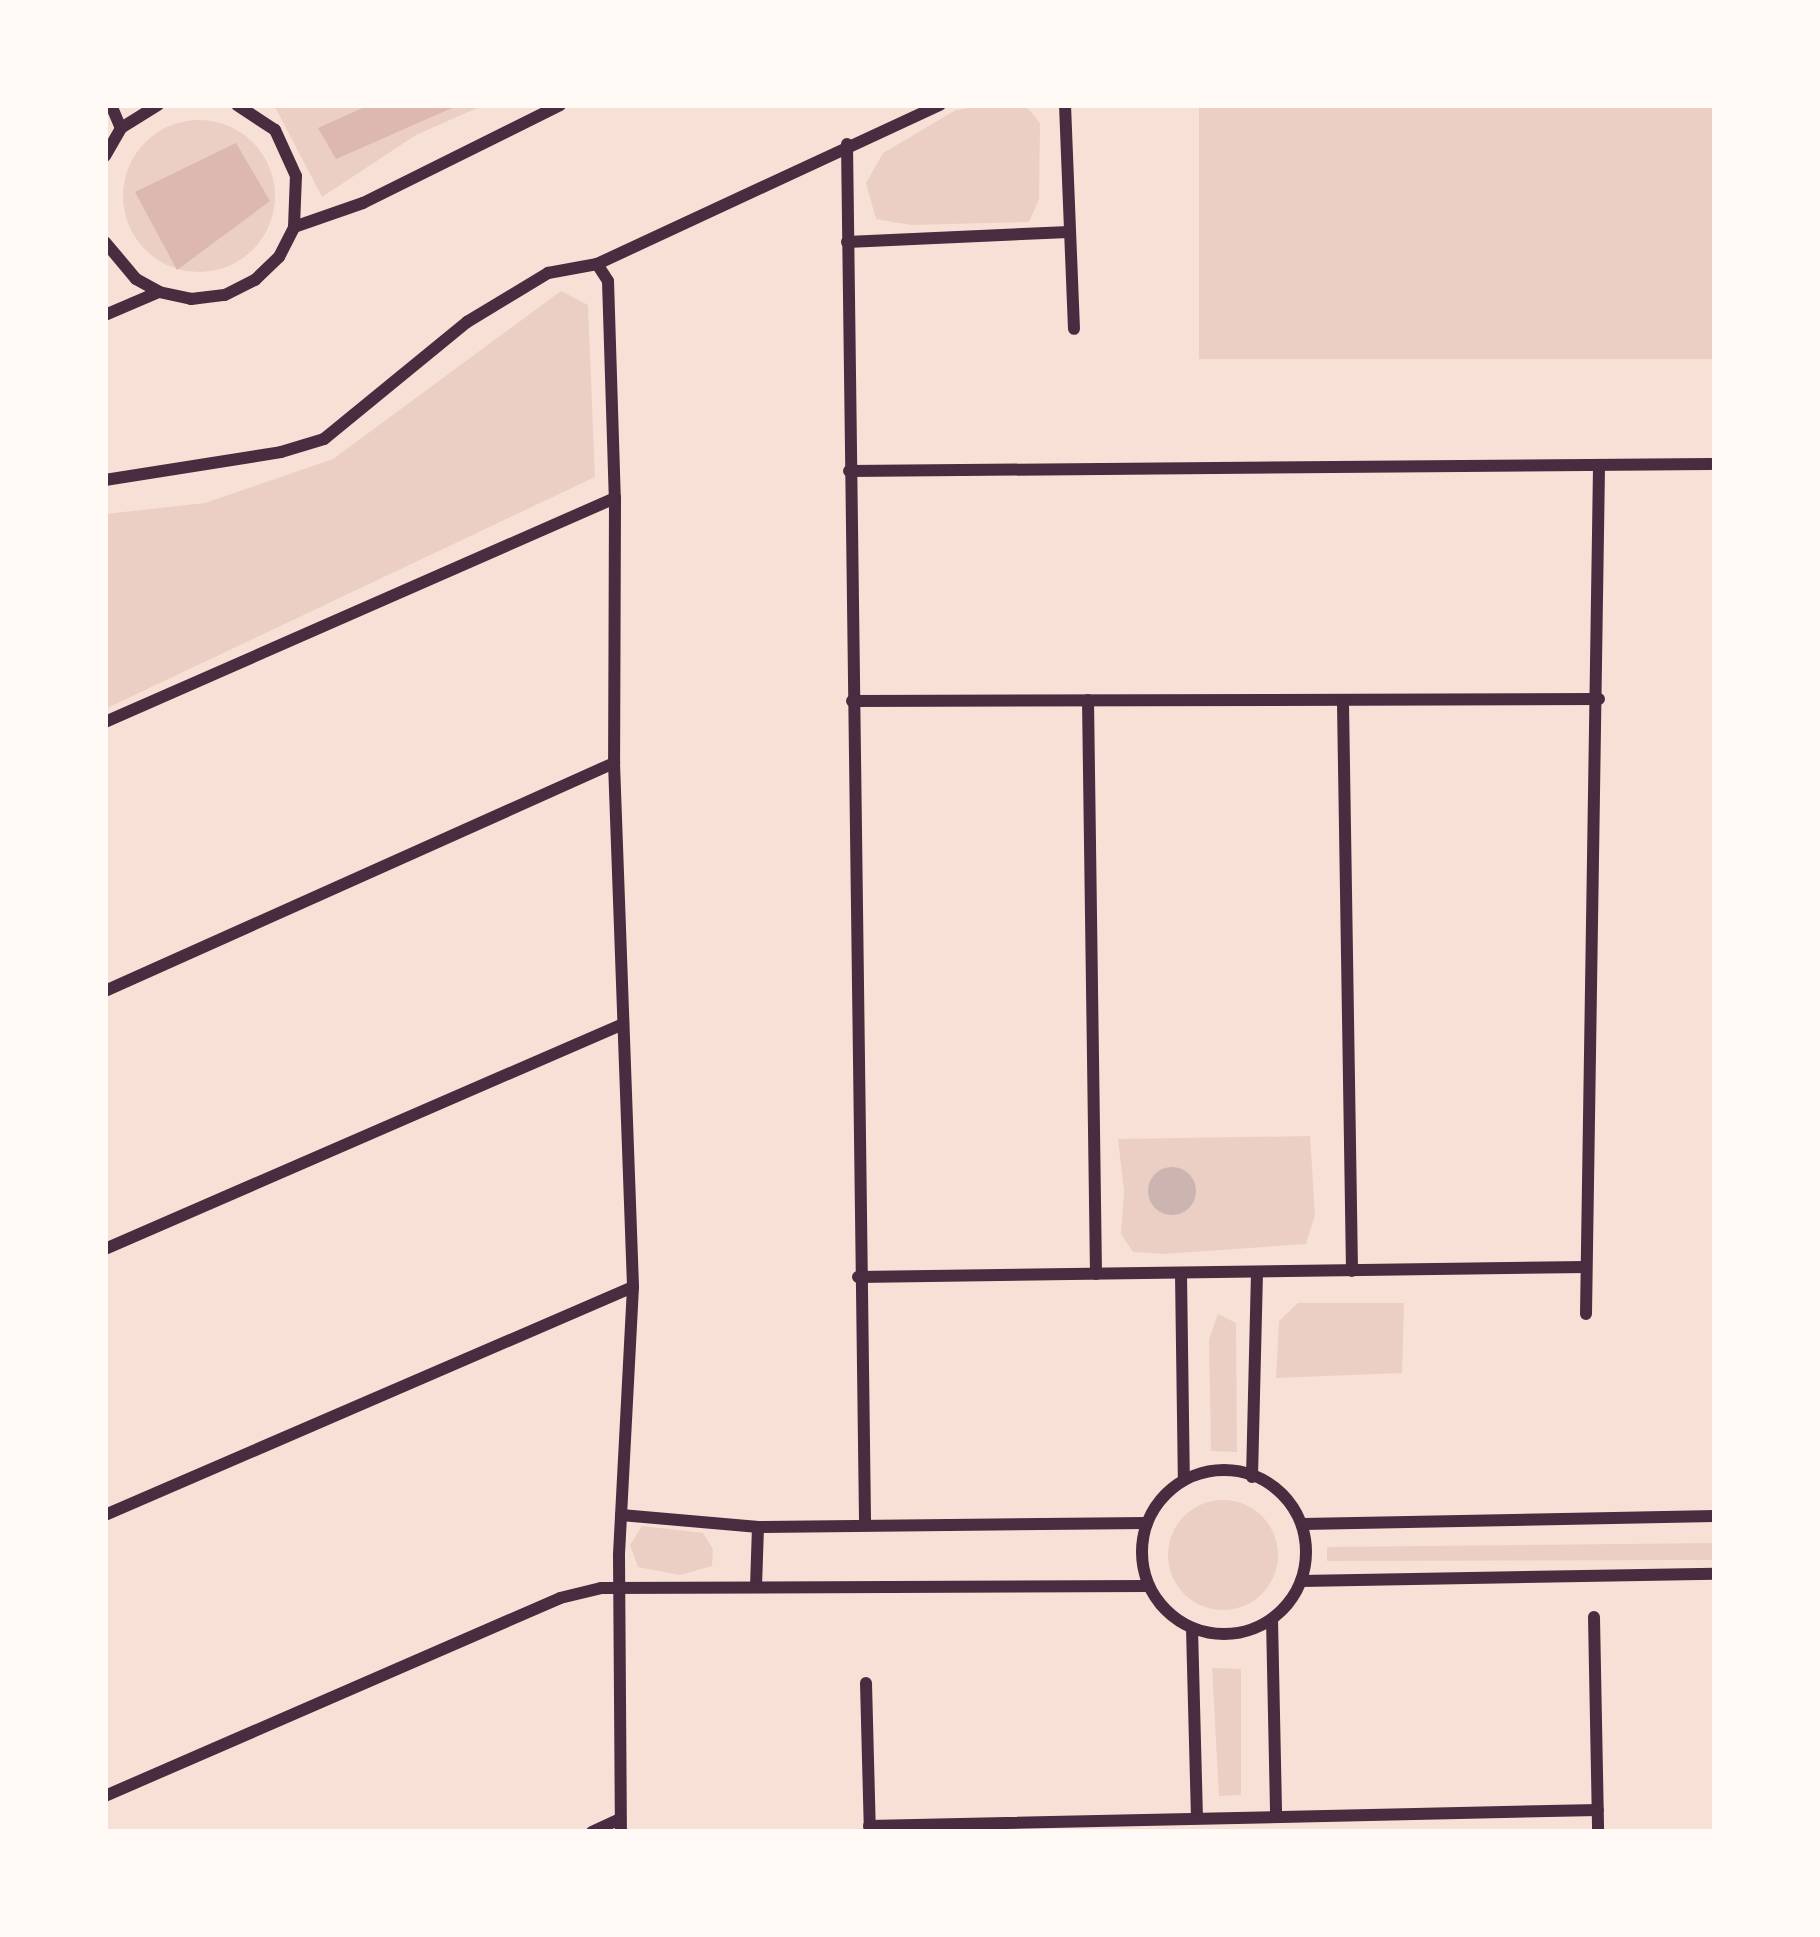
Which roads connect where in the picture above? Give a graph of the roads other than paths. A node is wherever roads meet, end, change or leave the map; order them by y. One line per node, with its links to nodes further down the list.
1 (111, 105): 7 (street)
2 (158, 105): 7 (street)
3 (237, 105): 10 (street)
4 (560, 105): 10 (street)
5 (940, 105): 8 (street)
6 (1065, 105): 11 (street)
7 (122, 128): 9 (street)
8 (847, 144): 13 (street); 14 (street)
9 (105, 156)
10 (294, 226): 15 (street)
11 (1069, 232): 13 (street); 17 (street)
12 (105, 242): 15 (street)
13 (847, 242): 20 (street)
14 (597, 265): 21 (street); 22 (street)
15 (159, 292): 16 (street)
16 (105, 315)
17 (1074, 329)
18 (1711, 464): 19 (street)
19 (1599, 465): 20 (street); 23 (street)
20 (849, 471): 25 (street)
21 (105, 480)
22 (615, 498): 27 (street); 28 (street)
23 (1599, 699): 26 (street); 32 (street)
24 (1088, 700): 25 (street); 26 (street); 34 (street)
25 (852, 701): 37 (street)
26 (1343, 704): 33 (street)
27 (105, 722)
28 (614, 763): 29 (street); 30 (street)
29 (105, 991)
30 (623, 1024): 31 (street); 38 (street)
31 (105, 1249)
32 (1586, 1268): 33 (street); 39 (street)
33 (1352, 1271): 36 (street)
34 (1096, 1274): 35 (street); 37 (street)
35 (1181, 1274): 36 (street); 41 (street)
36 (1257, 1274): 40 (street)
37 (858, 1277): 46 (street)
38 (632, 1286): 42 (street); 43 (street)
39 (1586, 1314)
40 (1252, 1478): 41 (street); 47 (street)
41 (1184, 1480): 45 (street)
42 (105, 1515)
43 (621, 1515): 48 (street); 51 (street)
44 (1715, 1516): 47 (street)
45 (1147, 1523): 46 (street); 52 (street)
46 (866, 1524): 48 (street)
47 (1303, 1524): 50 (street)
48 (758, 1527): 53 (street)
49 (1715, 1574): 50 (street)
50 (1301, 1581): 55 (street)
51 (620, 1586): 53 (street); 58 (street); 63 (street)
52 (1149, 1586): 53 (street); 56 (street)
53 (756, 1587)
54 (1594, 1617): 59 (street)
55 (1271, 1619): 56 (street); 61 (street)
56 (1192, 1628): 62 (street)
57 (866, 1683): 65 (street)
58 (105, 1796)
59 (1598, 1810): 60 (street); 68 (street)
60 (1366, 1815): 61 (street); 67 (street)
61 (1276, 1817): 62 (street)
62 (1197, 1818): 64 (street)
63 (621, 1826): 66 (street)
64 (1113, 1826): 65 (street)
65 (870, 1829)
66 (592, 1832)
67 (1366, 1832)
68 (1598, 1832)

